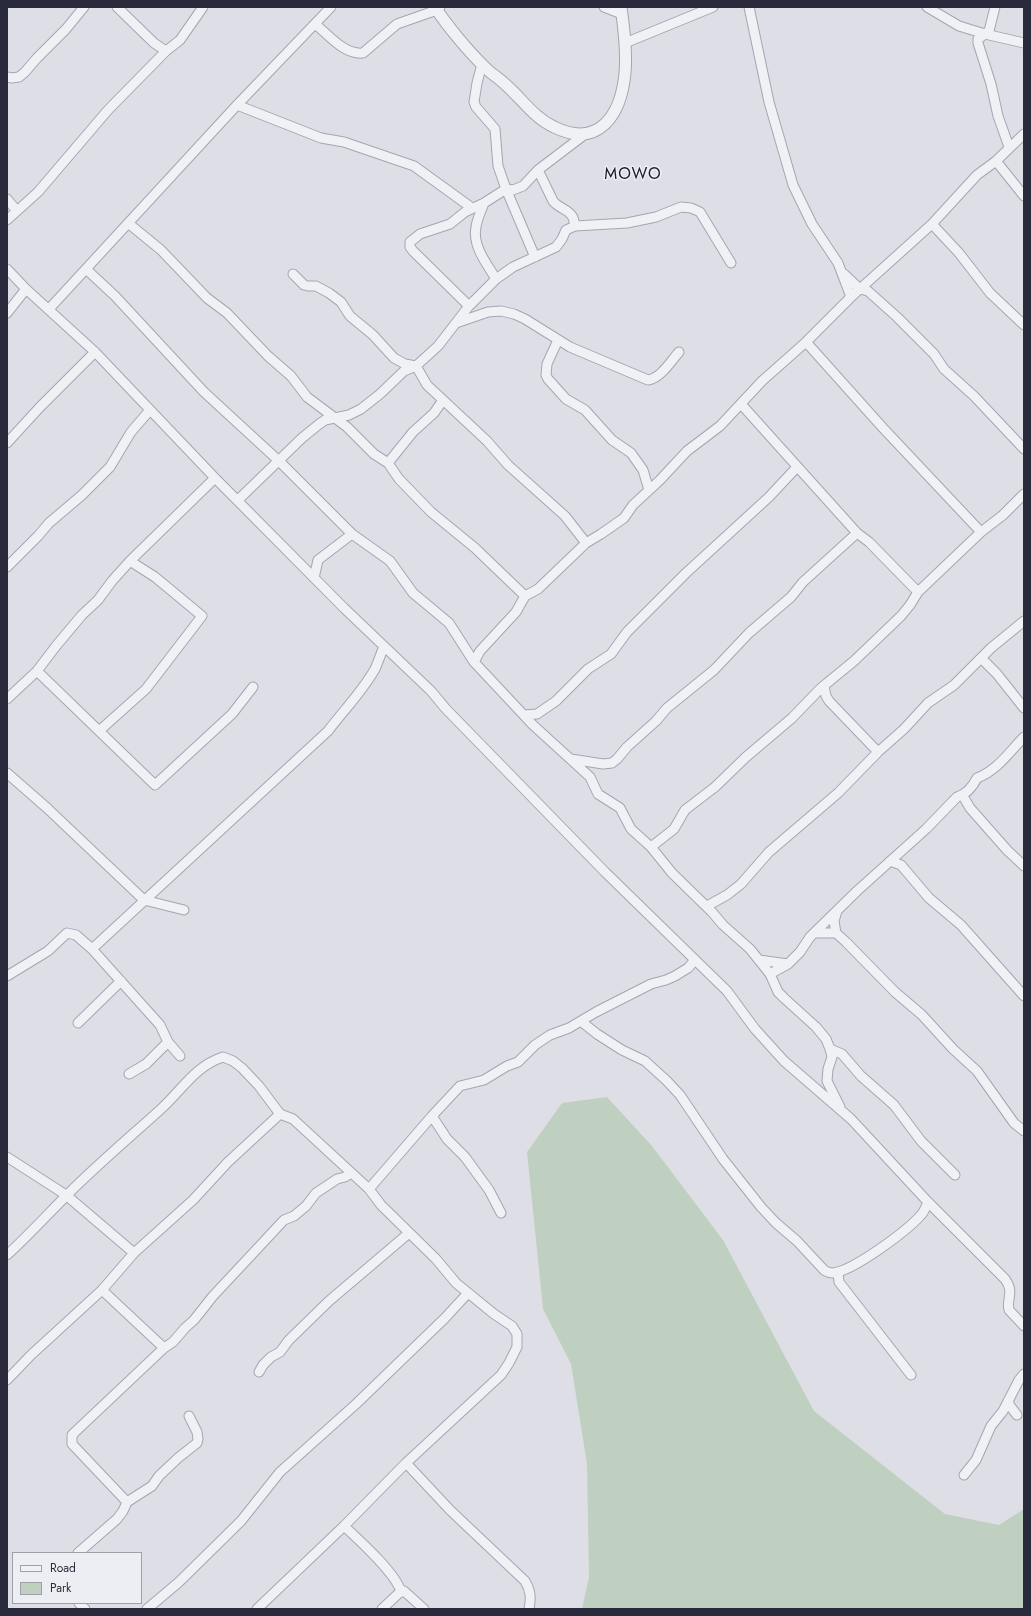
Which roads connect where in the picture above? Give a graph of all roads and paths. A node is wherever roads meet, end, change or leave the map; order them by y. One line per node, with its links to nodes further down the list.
1 (84, 7): 18 (street)
2 (117, 7): 16 (street)
3 (203, 7): 16 (street)
4 (331, 7): 12 (street)
5 (604, 7): 11 (street)
6 (713, 7): 14 (street)
7 (749, 7): 40 (street)
8 (927, 7): 13 (street)
9 (995, 7): 13 (street)
10 (437, 8): 12 (street); 17 (street)
11 (621, 10): 14 (street)
12 (315, 24): 19 (street)
13 (985, 34): 15 (street); 22 (street)
14 (625, 43): 21 (street)
15 (1024, 43)
16 (166, 51): 30 (street)
17 (482, 64): 21 (street); 25 (street)
18 (7, 77)
19 (237, 105): 29 (street); 32 (street)
20 (1024, 134): 22 (street)
21 (584, 135): 24 (street)
22 (1009, 147): 23 (street)
23 (996, 161): 26 (street); 33 (street)
24 (538, 170): 25 (street); 34 (street)
25 (506, 189): 28 (street); 35 (street)
26 (1024, 196)
27 (7, 199): 30 (street)
28 (484, 203): 29 (street); 41 (street)
29 (472, 208): 45 (street)
30 (17, 211): 31 (street)
31 (7, 220)
32 (128, 223): 38 (street); 58 (street)
33 (932, 224): 43 (street); 49 (street)
34 (575, 226): 35 (street); 36 (street)
35 (535, 257): 41 (street)
36 (731, 263)
37 (7, 269): 42 (street)
38 (86, 269): 46 (street); 61 (street)
39 (293, 274): 54 (street)
40 (843, 274): 43 (street); 44 (street)
41 (496, 279): 45 (street)
42 (26, 289): 46 (street); 47 (street)
43 (860, 289): 44 (street); 60 (street)
44 (851, 297): 51 (street)
45 (469, 306): 48 (street)
46 (49, 309): 52 (street)
47 (7, 313)
48 (456, 323): 50 (street); 54 (street)
49 (1024, 325)
50 (558, 340): 53 (street); 64 (street)
51 (806, 342): 56 (street); 70 (street)
52 (95, 352): 57 (street); 59 (street)
53 (679, 352)
54 (416, 366): 55 (street); 58 (street)
55 (443, 400): 62 (street); 73 (street)
56 (741, 404): 63 (street); 66 (street)
57 (150, 410): 65 (street); 75 (street)
58 (334, 418): 61 (street); 62 (street)
59 (7, 443)
60 (1024, 449)
61 (279, 461): 69 (street); 72 (street)
62 (388, 463): 78 (street)
63 (797, 467): 71 (street); 90 (street)
64 (646, 476): 66 (street); 67 (street)
65 (215, 478): 69 (street); 74 (street)
66 (660, 480): 67 (street)
67 (650, 490): 73 (street)
68 (1024, 494): 70 (street)
69 (238, 500): 76 (street)
70 (981, 532): 77 (street)
71 (857, 533): 77 (street); 96 (street)
72 (352, 534): 76 (street); 82 (street)
73 (586, 543): 78 (street)
74 (130, 561): 85 (street); 93 (street)
75 (7, 567)
76 (314, 578): 80 (street)
77 (918, 592): 86 (street)
78 (525, 596): 81 (street)
79 (1024, 621): 83 (street)
80 (384, 646): 104 (street); 111 (street)
81 (480, 651): 82 (street); 84 (street)
82 (468, 654): 84 (street)
83 (981, 658): 89 (street); 95 (street)
84 (474, 662): 91 (street)
85 (37, 671): 88 (street); 93 (street)
86 (824, 686): 95 (street); 99 (street)
87 (253, 688): 93 (street)
88 (7, 699)
89 (1024, 708)
90 (537, 714): 91 (street); 92 (street)
91 (524, 715): 92 (street)
92 (533, 725): 96 (street)
93 (99, 731)
94 (1024, 737): 98 (street)
95 (878, 752): 105 (street)
96 (570, 759): 99 (street)
97 (7, 773): 104 (street)
98 (963, 796): 100 (street); 103 (street)
99 (651, 848): 105 (street)
100 (900, 853): 101 (street); 102 (street)
101 (890, 861): 102 (street); 107 (street)
102 (901, 865): 117 (street)
103 (1024, 866)
104 (144, 900): 106 (street); 110 (street)
105 (707, 906): 112 (street)
106 (184, 910)
107 (837, 911): 108 (street); 109 (street)
108 (815, 933): 109 (street); 113 (street)
109 (836, 933): 127 (street)
110 (92, 949): 115 (street); 116 (street)
111 (695, 960): 118 (street); 124 (street)
112 (759, 960): 113 (street); 114 (street)
113 (788, 964): 114 (street)
114 (770, 974): 121 (street)
115 (7, 976)
116 (121, 981): 119 (street); 120 (street)
117 (1024, 996)
118 (582, 1022): 126 (street); 138 (street)
119 (78, 1023)
120 (168, 1042): 122 (street); 123 (street)
121 (830, 1049): 124 (street); 130 (street)
122 (180, 1056)
123 (129, 1074)
124 (830, 1095): 133 (street)
125 (280, 1114): 129 (street); 132 (street); 136 (street)
126 (432, 1116): 131 (street); 134 (street)
127 (1024, 1131)
128 (7, 1157): 132 (street)
129 (351, 1173): 131 (street); 142 (street)
130 (955, 1176)
131 (369, 1189): 135 (street)
132 (66, 1195): 136 (street); 137 (street)
133 (928, 1202): 138 (street); 141 (street)
134 (501, 1213)
135 (409, 1233): 140 (street); 143 (street)
136 (134, 1253): 139 (street)
137 (7, 1255)
138 (838, 1272): 145 (street)
139 (102, 1290): 142 (street); 146 (street)
140 (468, 1293): 150 (street); 156 (street)
141 (1024, 1326)
142 (164, 1348): 152 (street)
143 (259, 1372)
144 (1024, 1374): 147 (street)
145 (911, 1375)
146 (7, 1380)
147 (1008, 1401): 148 (street); 151 (street)
148 (1017, 1415)
149 (189, 1416): 152 (street)
150 (406, 1463): 153 (street); 160 (street)
151 (964, 1476)
152 (126, 1502): 154 (street)
153 (344, 1526): 155 (street); 157 (street)
154 (79, 1552)
155 (401, 1592): 158 (street); 159 (street)
156 (147, 1609)
157 (257, 1609)
158 (382, 1609)
159 (424, 1609)
160 (529, 1609)

